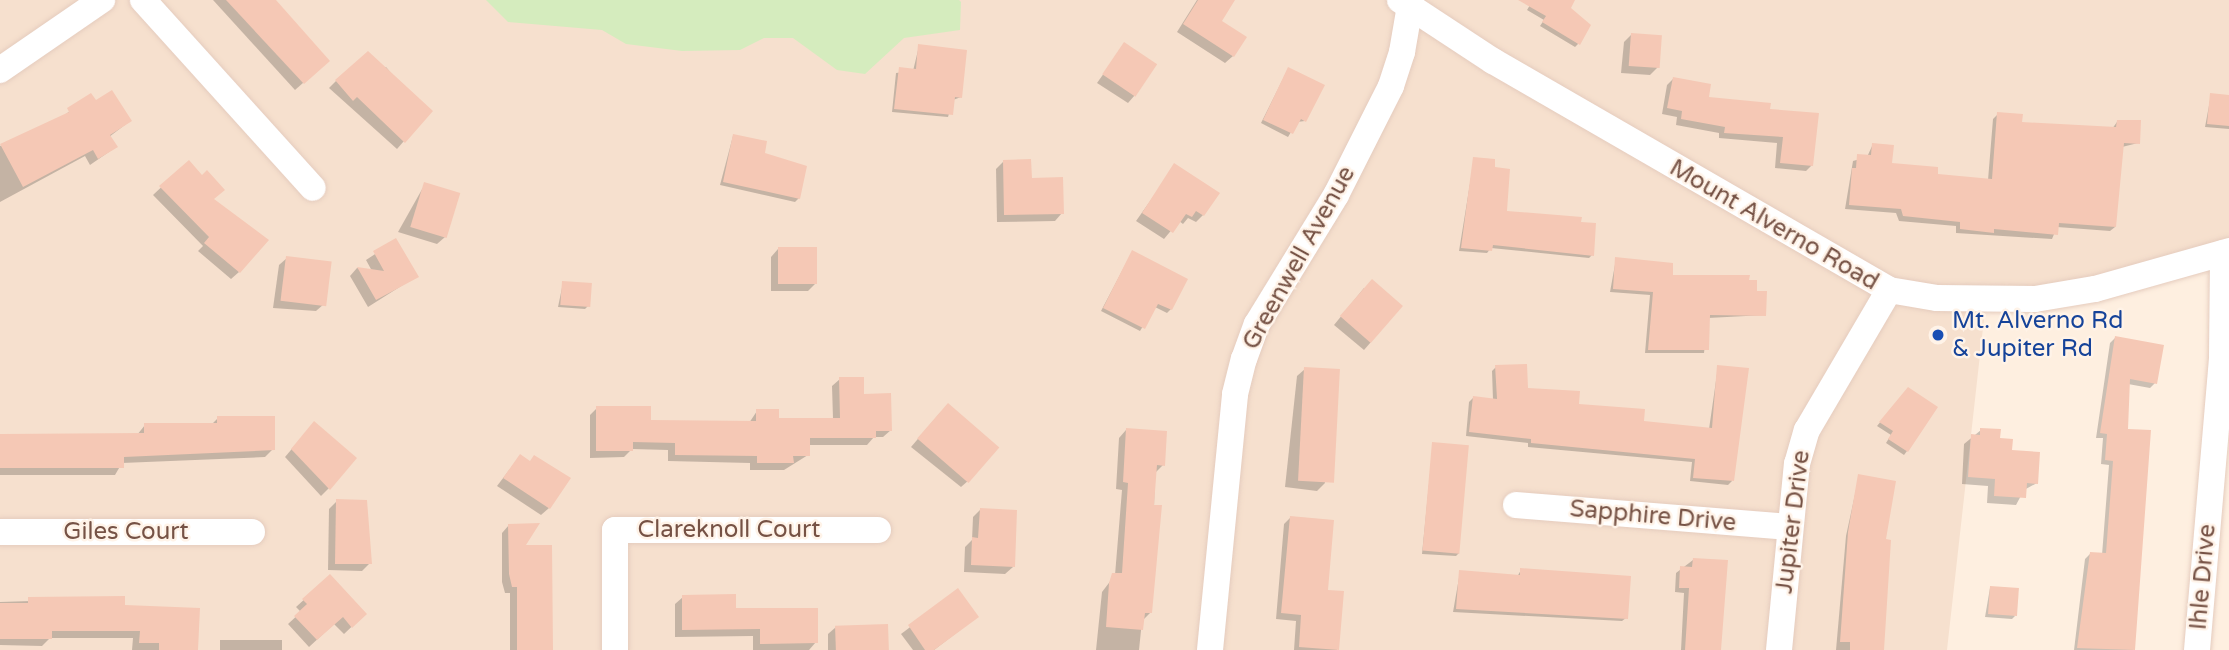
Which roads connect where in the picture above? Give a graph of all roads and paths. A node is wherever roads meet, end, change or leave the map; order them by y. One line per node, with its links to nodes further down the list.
1 (102, 0): 4 (street)
2 (144, 0): 5 (street)
3 (1407, 2): 7 (street, Mount Alverno Road); 14 (street, Greenwell Avenue)
4 (0, 70)
5 (313, 188)
6 (2226, 252): 7 (street, Mount Alverno Road); 16 (street, Ihle Drive)
7 (1889, 290): 9 (street, Jupiter Drive)
8 (1516, 505): 9 (street, Sapphire Drive)
9 (1789, 527): 15 (street, Jupiter Drive)
10 (878, 530): 13 (street, Clareknoll Court)
11 (0, 532): 12 (street, Giles Court)
12 (252, 532)
13 (615, 650)
14 (1210, 650)
15 (1779, 650)
16 (2197, 650)

